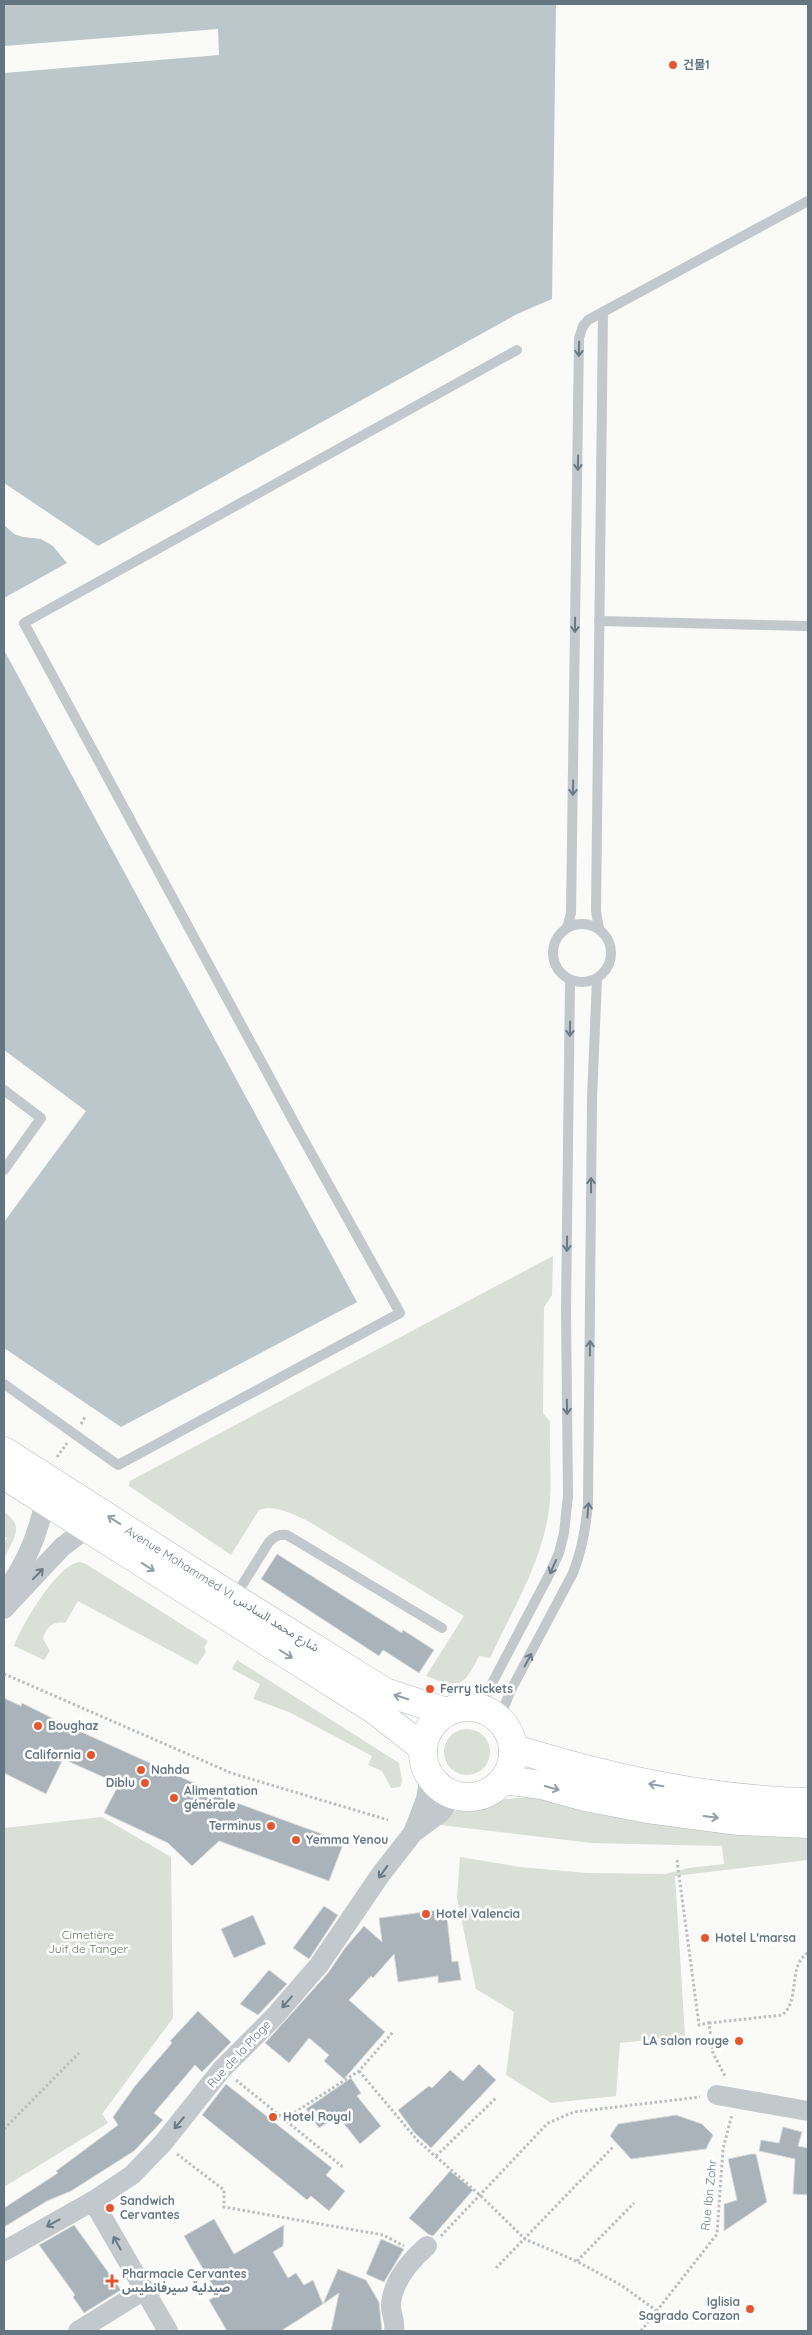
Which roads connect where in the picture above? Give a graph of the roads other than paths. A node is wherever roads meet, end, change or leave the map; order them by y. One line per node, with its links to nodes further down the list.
1 (808, 201): 2 (lane)
2 (603, 312): 4 (lane); 6 (lane, one-way to 6)
3 (517, 350): 12 (lane)
4 (600, 621): 5 (lane); 7 (lane)
5 (808, 626)
6 (567, 928): 7 (lane); 9 (lane)
7 (599, 929): 8 (lane)
8 (597, 979): 9 (lane); 22 (lane, one-way to 8)
9 (570, 981): 22 (lane, one-way to 22)
10 (4, 1090): 11 (lane)
11 (4, 1170)
12 (4, 1384)
13 (4, 1451): 18 (main road, Avenue Mohammed VI شارع محمد السادس, one-way to 13)
14 (4, 1475): 15 (main road, Avenue Mohammed VI شارع محمد السادس)
15 (44, 1500): 16 (main road, Avenue Mohammed VI شارع محمد السادس); 17 (street)
16 (87, 1528): 19 (street, one-way to 16); 23 (main road, Avenue Mohammed VI شارع محمد السادس, one-way to 23)
17 (4, 1594)
18 (234, 1598): 20 (lane); 21 (main road, Avenue Mohammed VI شارع محمد السادس, one-way to 18)
19 (4, 1609)
20 (442, 1628)
21 (447, 1712): 22 (main road); 23 (main road)
22 (489, 1714): 24 (main road)
23 (423, 1748): 25 (main road)
24 (513, 1748): 26 (main road); 28 (main road, one-way to 24)
25 (430, 1776): 27 (main road); 30 (street)
26 (504, 1780): 27 (main road); 29 (main road, one-way to 29)
27 (454, 1795): 30 (street)
28 (808, 1802)
29 (808, 1824)
30 (413, 1833): 33 (street, Rue de la Plage, one-way to 33)
31 (727, 2096): 32 (street)
32 (808, 2110)
33 (93, 2201): 35 (street, Rue de la Plage, one-way to 35); 36 (street, one-way to 33)
34 (427, 2246): 39 (street)
35 (4, 2251)
36 (144, 2290): 37 (street); 38 (street)
37 (78, 2331)
38 (168, 2331)
39 (394, 2331)

